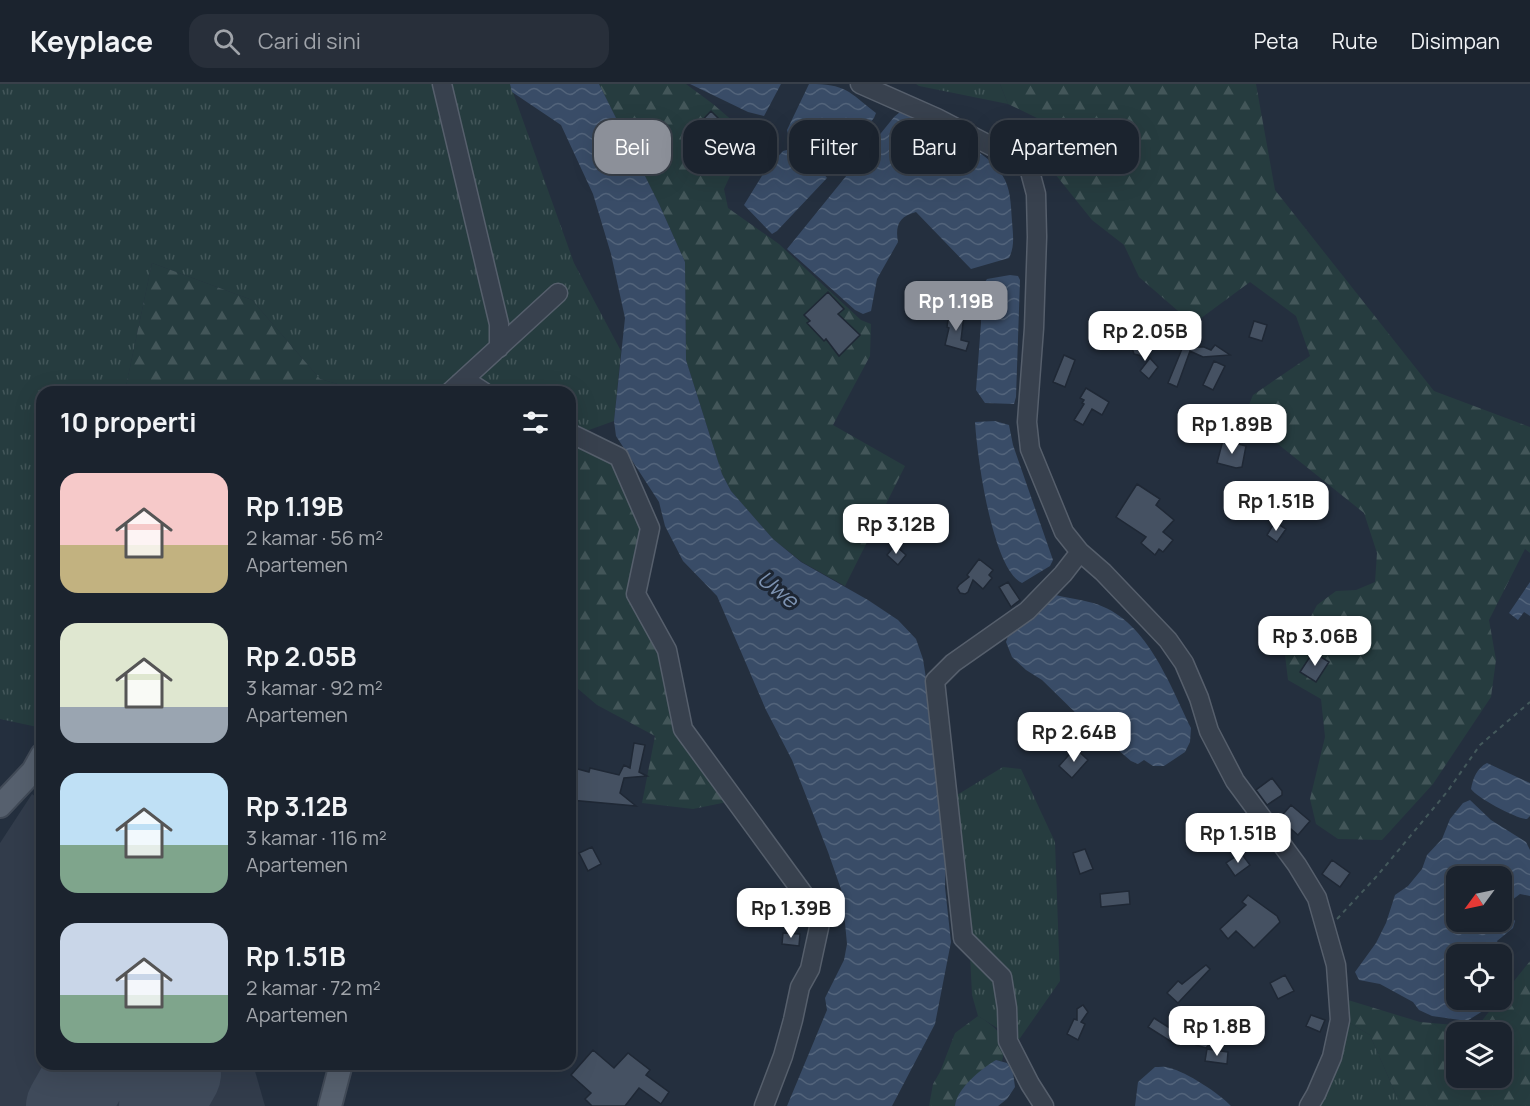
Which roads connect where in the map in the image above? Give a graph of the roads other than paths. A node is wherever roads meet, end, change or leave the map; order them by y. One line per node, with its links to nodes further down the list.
1 (442, 84): 4 (street)
2 (860, 84): 9 (street)
3 (558, 293): 4 (street)
4 (499, 348): 5 (street)
5 (464, 379): 6 (street); 7 (street)
6 (456, 386)
7 (475, 386)
8 (576, 436): 14 (street)
9 (1080, 552): 15 (street); 16 (street)
10 (36, 766): 11 (main road)
11 (0, 806)
12 (339, 1070): 13 (main road)
13 (330, 1106)
14 (764, 1106)
15 (1044, 1106)
16 (1309, 1106)

